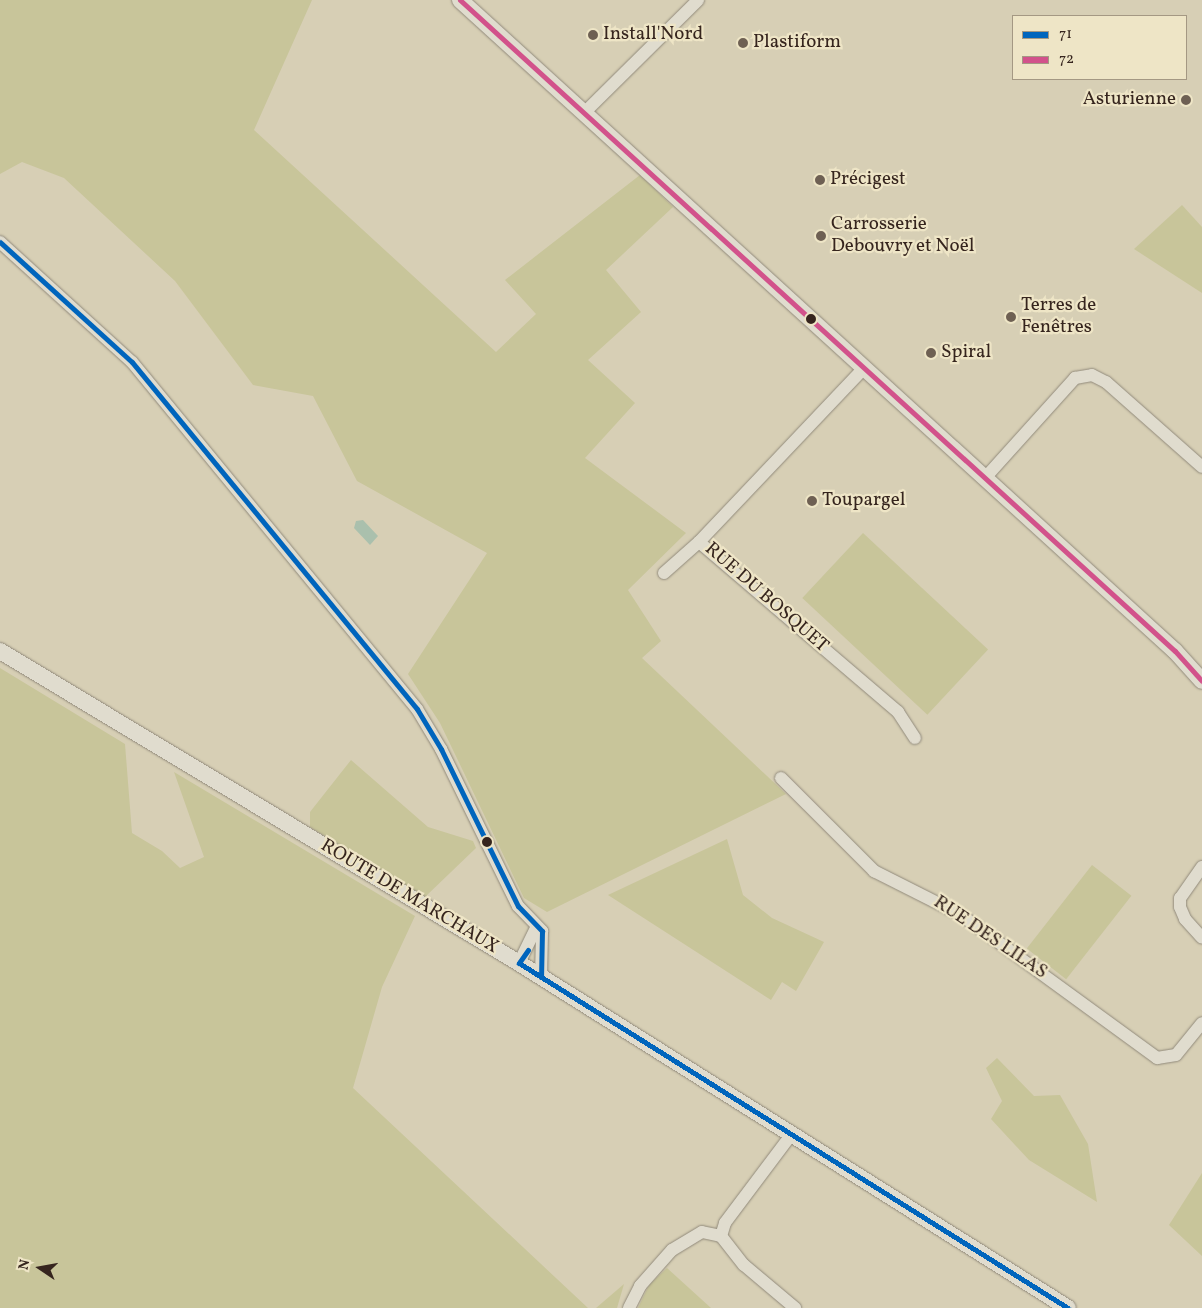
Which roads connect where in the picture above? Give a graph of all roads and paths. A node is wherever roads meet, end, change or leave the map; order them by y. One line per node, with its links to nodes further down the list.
1 (460, 0): 3 (main road)
2 (698, 0): 3 (street)
3 (585, 112): 5 (main road)
4 (0, 242): 15 (street)
5 (865, 367): 7 (main road); 8 (street, RUE DU BOSQUET)
6 (1202, 467): 7 (street)
7 (985, 478): 11 (main road)
8 (699, 542): 9 (street); 12 (street, RUE DU BOSQUET)
9 (664, 573)
10 (0, 651): 17 (main road, ROUTE DE MARCHAUX)
11 (1202, 681)
12 (915, 738)
13 (781, 778): 19 (street, RUE DES LILAS)
14 (1202, 867): 16 (street)
15 (536, 928): 17 (street); 18 (street)
16 (1202, 938)
17 (519, 963): 18 (main road, ROUTE DE MARCHAUX)
18 (542, 977): 20 (main road, ROUTE DE MARCHAUX)
19 (1202, 1023)
20 (791, 1135): 21 (street); 24 (main road, ROUTE DE MARCHAUX)
21 (721, 1236): 22 (street); 23 (street)
22 (629, 1308)
23 (796, 1308)
24 (1068, 1308)

